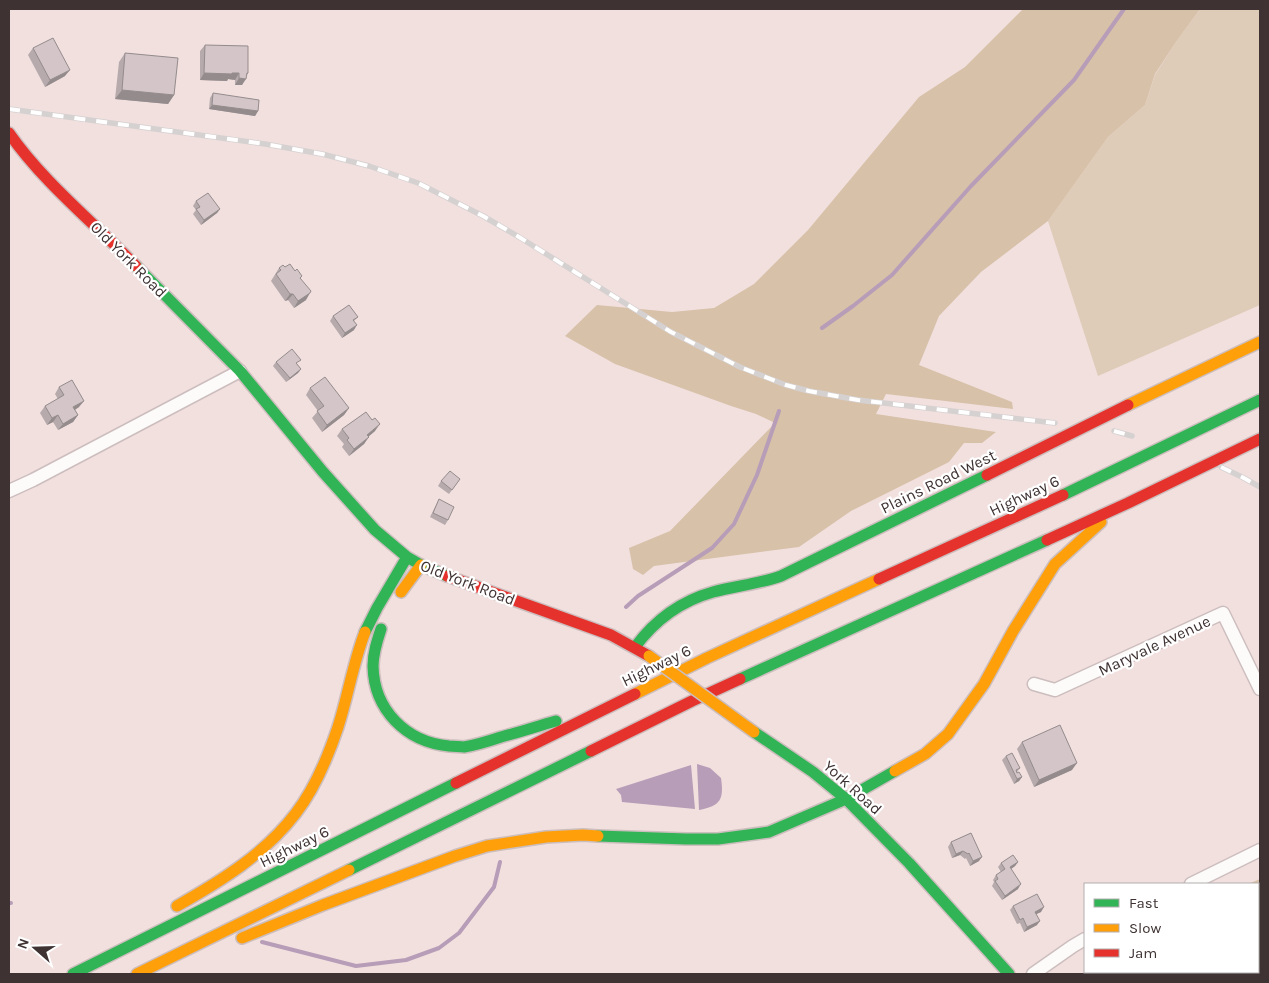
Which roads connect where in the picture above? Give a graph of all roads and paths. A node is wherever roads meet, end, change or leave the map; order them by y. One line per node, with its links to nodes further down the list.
1 (9, 133): 2 (main road, Old York Road)
2 (13, 147): 4 (main road, Old York Road)
3 (1260, 342): 13 (main road, Plains Road West)
4 (240, 371): 7 (street); 9 (main road, Old York Road)
5 (1260, 400): 15 (main road, Highway 6)
6 (1260, 439): 8 (main road)
7 (9, 491)
8 (1128, 502): 18 (main road); 27 (main road)
9 (407, 557): 10 (main road, Old York Road); 21 (main road)
10 (421, 565): 11 (main road); 13 (main road, Old York Road)
11 (394, 603)
12 (386, 616): 15 (main road)
13 (635, 648): 14 (main road, Old York Road)
14 (649, 656): 18 (main road, York Road, bridge)
15 (707, 658): 26 (main road, Highway 6)
16 (1034, 684): 17 (street, Maryvale Avenue)
17 (1260, 689)
18 (846, 799): 24 (main road); 29 (main road, York Road)
19 (1260, 850): 20 (street)
20 (1193, 883)
21 (171, 910)
22 (1084, 940): 30 (street)
23 (114, 941): 26 (main road)
24 (234, 941)
25 (199, 956): 28 (main road)
26 (72, 974)
27 (137, 974)
28 (154, 974)
29 (1009, 974)
30 (1033, 974)

